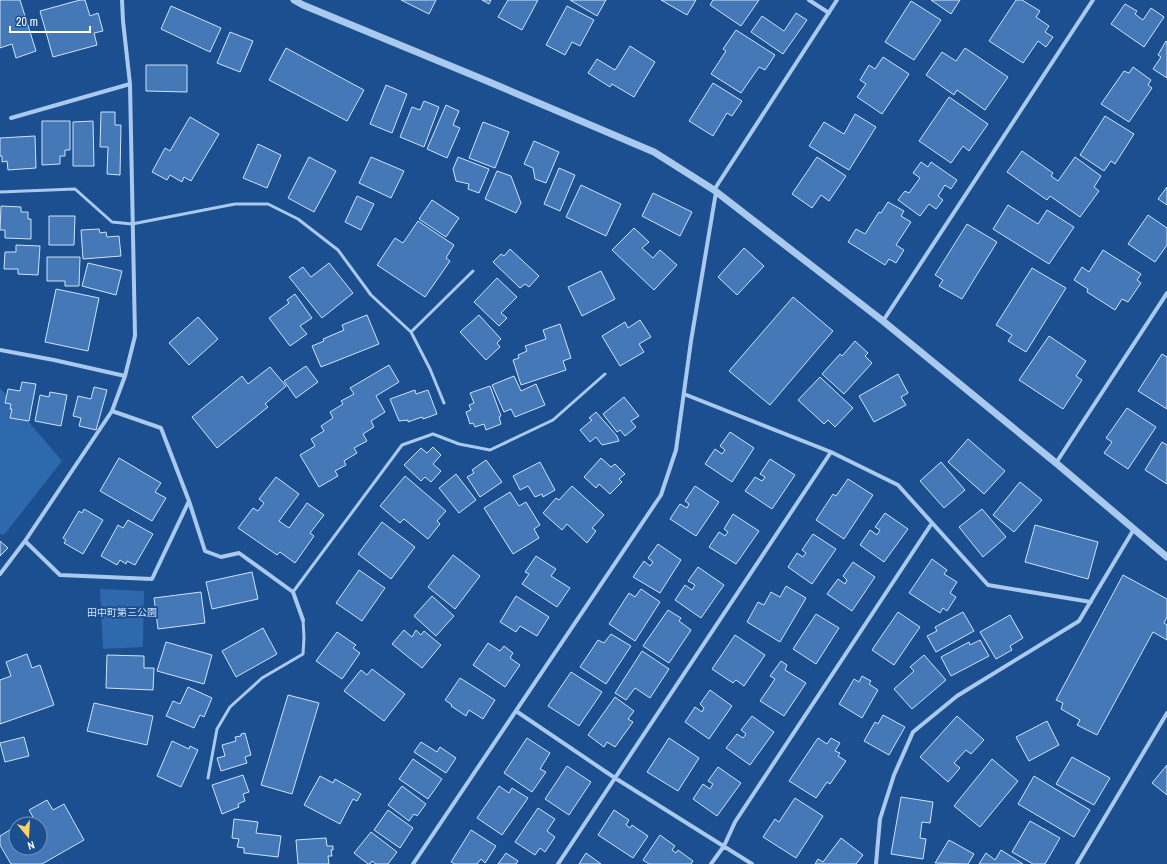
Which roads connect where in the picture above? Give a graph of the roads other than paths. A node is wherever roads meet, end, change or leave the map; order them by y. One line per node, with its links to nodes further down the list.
1 (122, 0): 7 (street)
2 (294, 0): 9 (street)
3 (809, 0): 6 (street)
4 (837, 0): 6 (street)
5 (1093, 0): 14 (street)
6 (829, 13): 9 (street)
7 (130, 84): 8 (street); 11 (street)
8 (10, 118)
9 (715, 191): 14 (street); 19 (street)
10 (0, 192): 11 (lane)
11 (132, 224): 15 (lane); 18 (street)
12 (473, 271): 15 (lane)
13 (1167, 293): 23 (street)
14 (883, 321): 23 (street)
15 (411, 332): 20 (lane)
16 (0, 350): 18 (street)
17 (605, 374): 30 (lane)
18 (125, 376): 21 (street)
19 (684, 394): 22 (street); 33 (street)
20 (444, 404)
21 (112, 411): 24 (street); 27 (street)
22 (831, 452): 25 (street); 36 (street)
23 (1056, 463): 26 (street)
24 (189, 501): 27 (street); 30 (street)
25 (932, 523): 31 (street); 37 (street)
26 (1134, 529): 28 (street); 31 (street)
27 (25, 541): 29 (street)
28 (1167, 557)
29 (0, 574)
30 (293, 592): 32 (street)
31 (1091, 602): 42 (street)
32 (303, 620): 35 (lane)
33 (516, 711): 36 (street); 38 (street)
34 (1167, 713): 43 (street)
35 (208, 778)
36 (615, 778): 37 (street); 39 (street)
37 (724, 846): 40 (street); 41 (street)
38 (413, 864)
39 (558, 864)
40 (711, 864)
41 (752, 864)
42 (876, 864)
43 (1077, 864)

